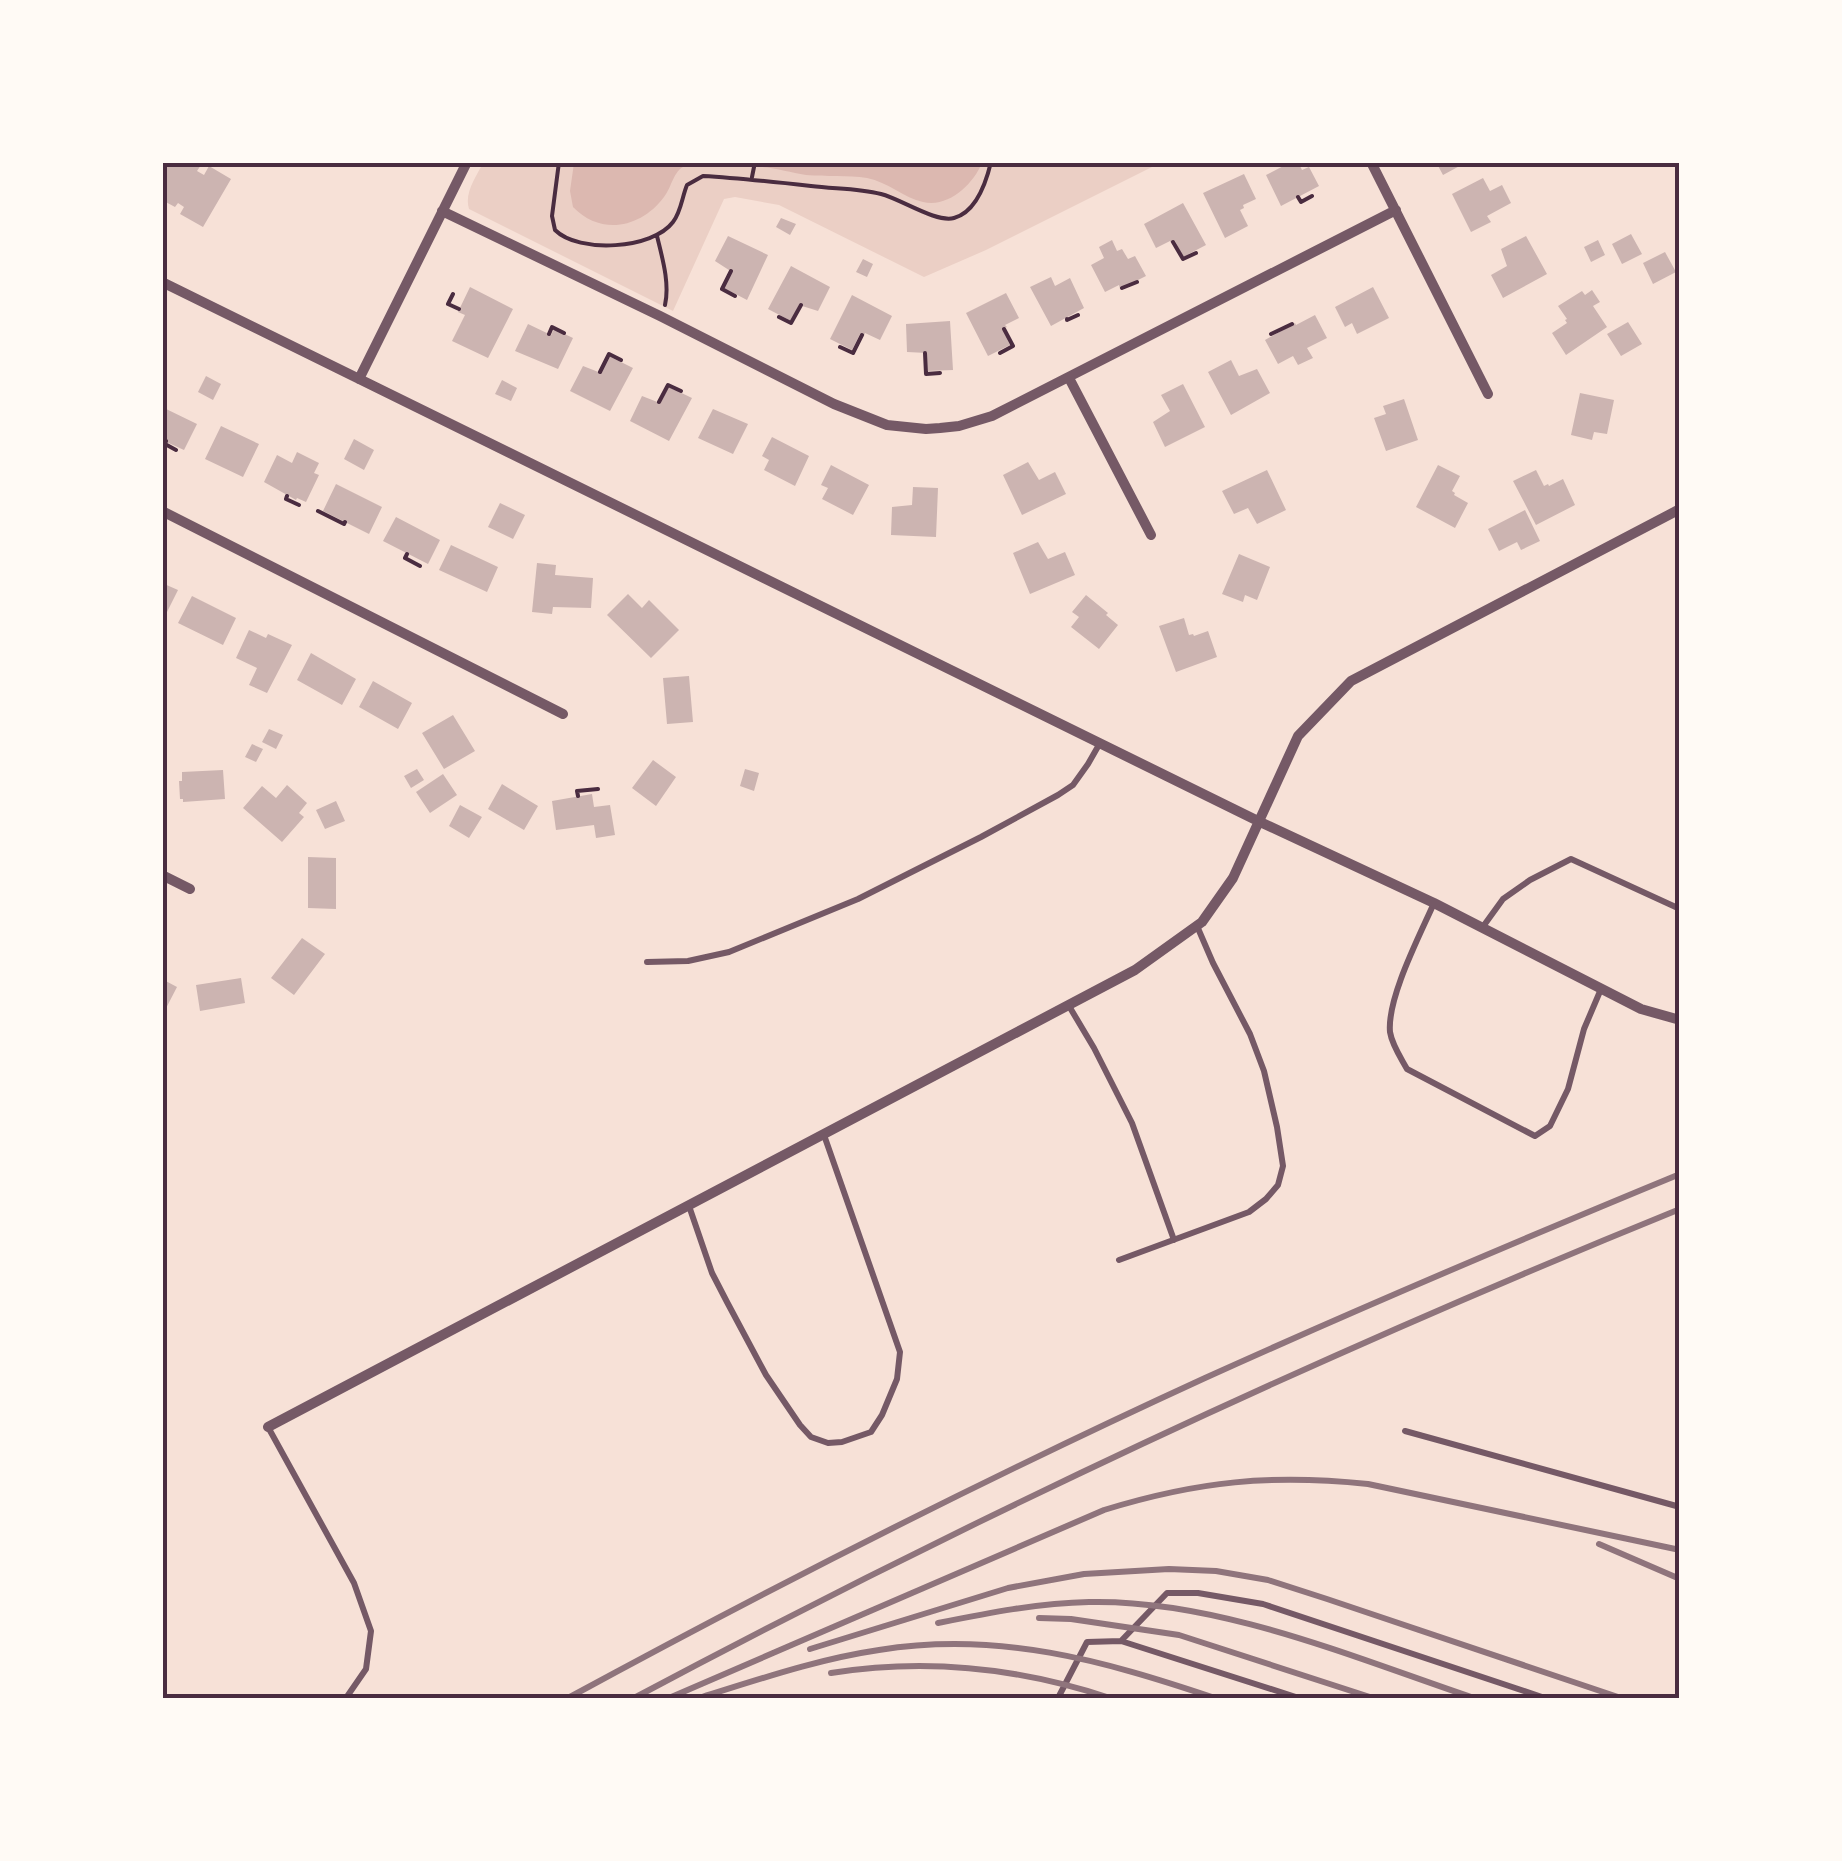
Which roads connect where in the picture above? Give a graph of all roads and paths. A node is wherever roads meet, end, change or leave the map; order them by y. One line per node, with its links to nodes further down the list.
1 (467, 162): 10 (street)
2 (558, 162): 11 (path)
3 (755, 162): 6 (path)
4 (991, 162): 6 (path)
5 (1372, 162): 9 (street)
6 (752, 180): 11 (path)
7 (1312, 196): 8 (path)
8 (1298, 197)
9 (1396, 210): 38 (street); 41 (street)
10 (442, 211): 38 (street); 39 (street)
11 (657, 236): 21 (path)
12 (1174, 242): 13 (path)
13 (1196, 252)
14 (731, 271): 19 (path)
15 (162, 282): 39 (street)
16 (1137, 282): 17 (path)
17 (1122, 288)
18 (453, 294): 22 (path)
19 (734, 296)
20 (800, 305): 24 (path)
21 (664, 306)
22 (459, 309)
23 (1078, 315): 25 (path)
24 (778, 317)
25 (1066, 318)
26 (1292, 324): 31 (path)
27 (1004, 329): 34 (path)
28 (564, 333): 29 (path)
29 (549, 334)
30 (862, 334): 32 (path)
31 (1271, 334)
32 (840, 347)
33 (925, 353): 37 (path)
34 (1000, 353)
35 (621, 360): 36 (path)
36 (600, 372)
37 (940, 373)
38 (1069, 378): 51 (street)
39 (359, 379): 55 (street)
40 (680, 391): 42 (path)
41 (1488, 394)
42 (660, 402)
43 (166, 442): 44 (path)
44 (176, 450)
45 (288, 496): 46 (path)
46 (299, 506)
47 (1680, 509): 58 (street)
48 (318, 511): 50 (path)
49 (162, 512): 54 (street)
50 (345, 522)
51 (1150, 535)
52 (408, 554): 53 (path)
53 (420, 566)
54 (564, 714)
55 (1100, 742): 58 (street); 65 (lane)
56 (598, 789): 57 (path)
57 (578, 796)
58 (1258, 821): 61 (street); 63 (street)
59 (162, 876): 60 (street)
60 (190, 889)
61 (1434, 903): 64 (street); 66 (lane)
62 (1680, 908): 64 (lane)
63 (1197, 926): 67 (street); 71 (lane)
64 (1482, 928): 66 (street)
65 (647, 962)
66 (1602, 988): 68 (street)
67 (1069, 1005): 69 (street); 71 (lane)
68 (1680, 1020)
69 (824, 1134): 70 (street); 70 (lane)
70 (689, 1205): 73 (street)
71 (1174, 1240): 72 (lane)
72 (1119, 1260)
73 (268, 1428): 77 (lane)
74 (1405, 1431): 75 (lane)
75 (1680, 1507)
76 (1121, 1641): 78 (lane); 79 (lane); 80 (lane)
77 (346, 1698)
78 (1058, 1698)
79 (1299, 1698)
80 (1545, 1698)

